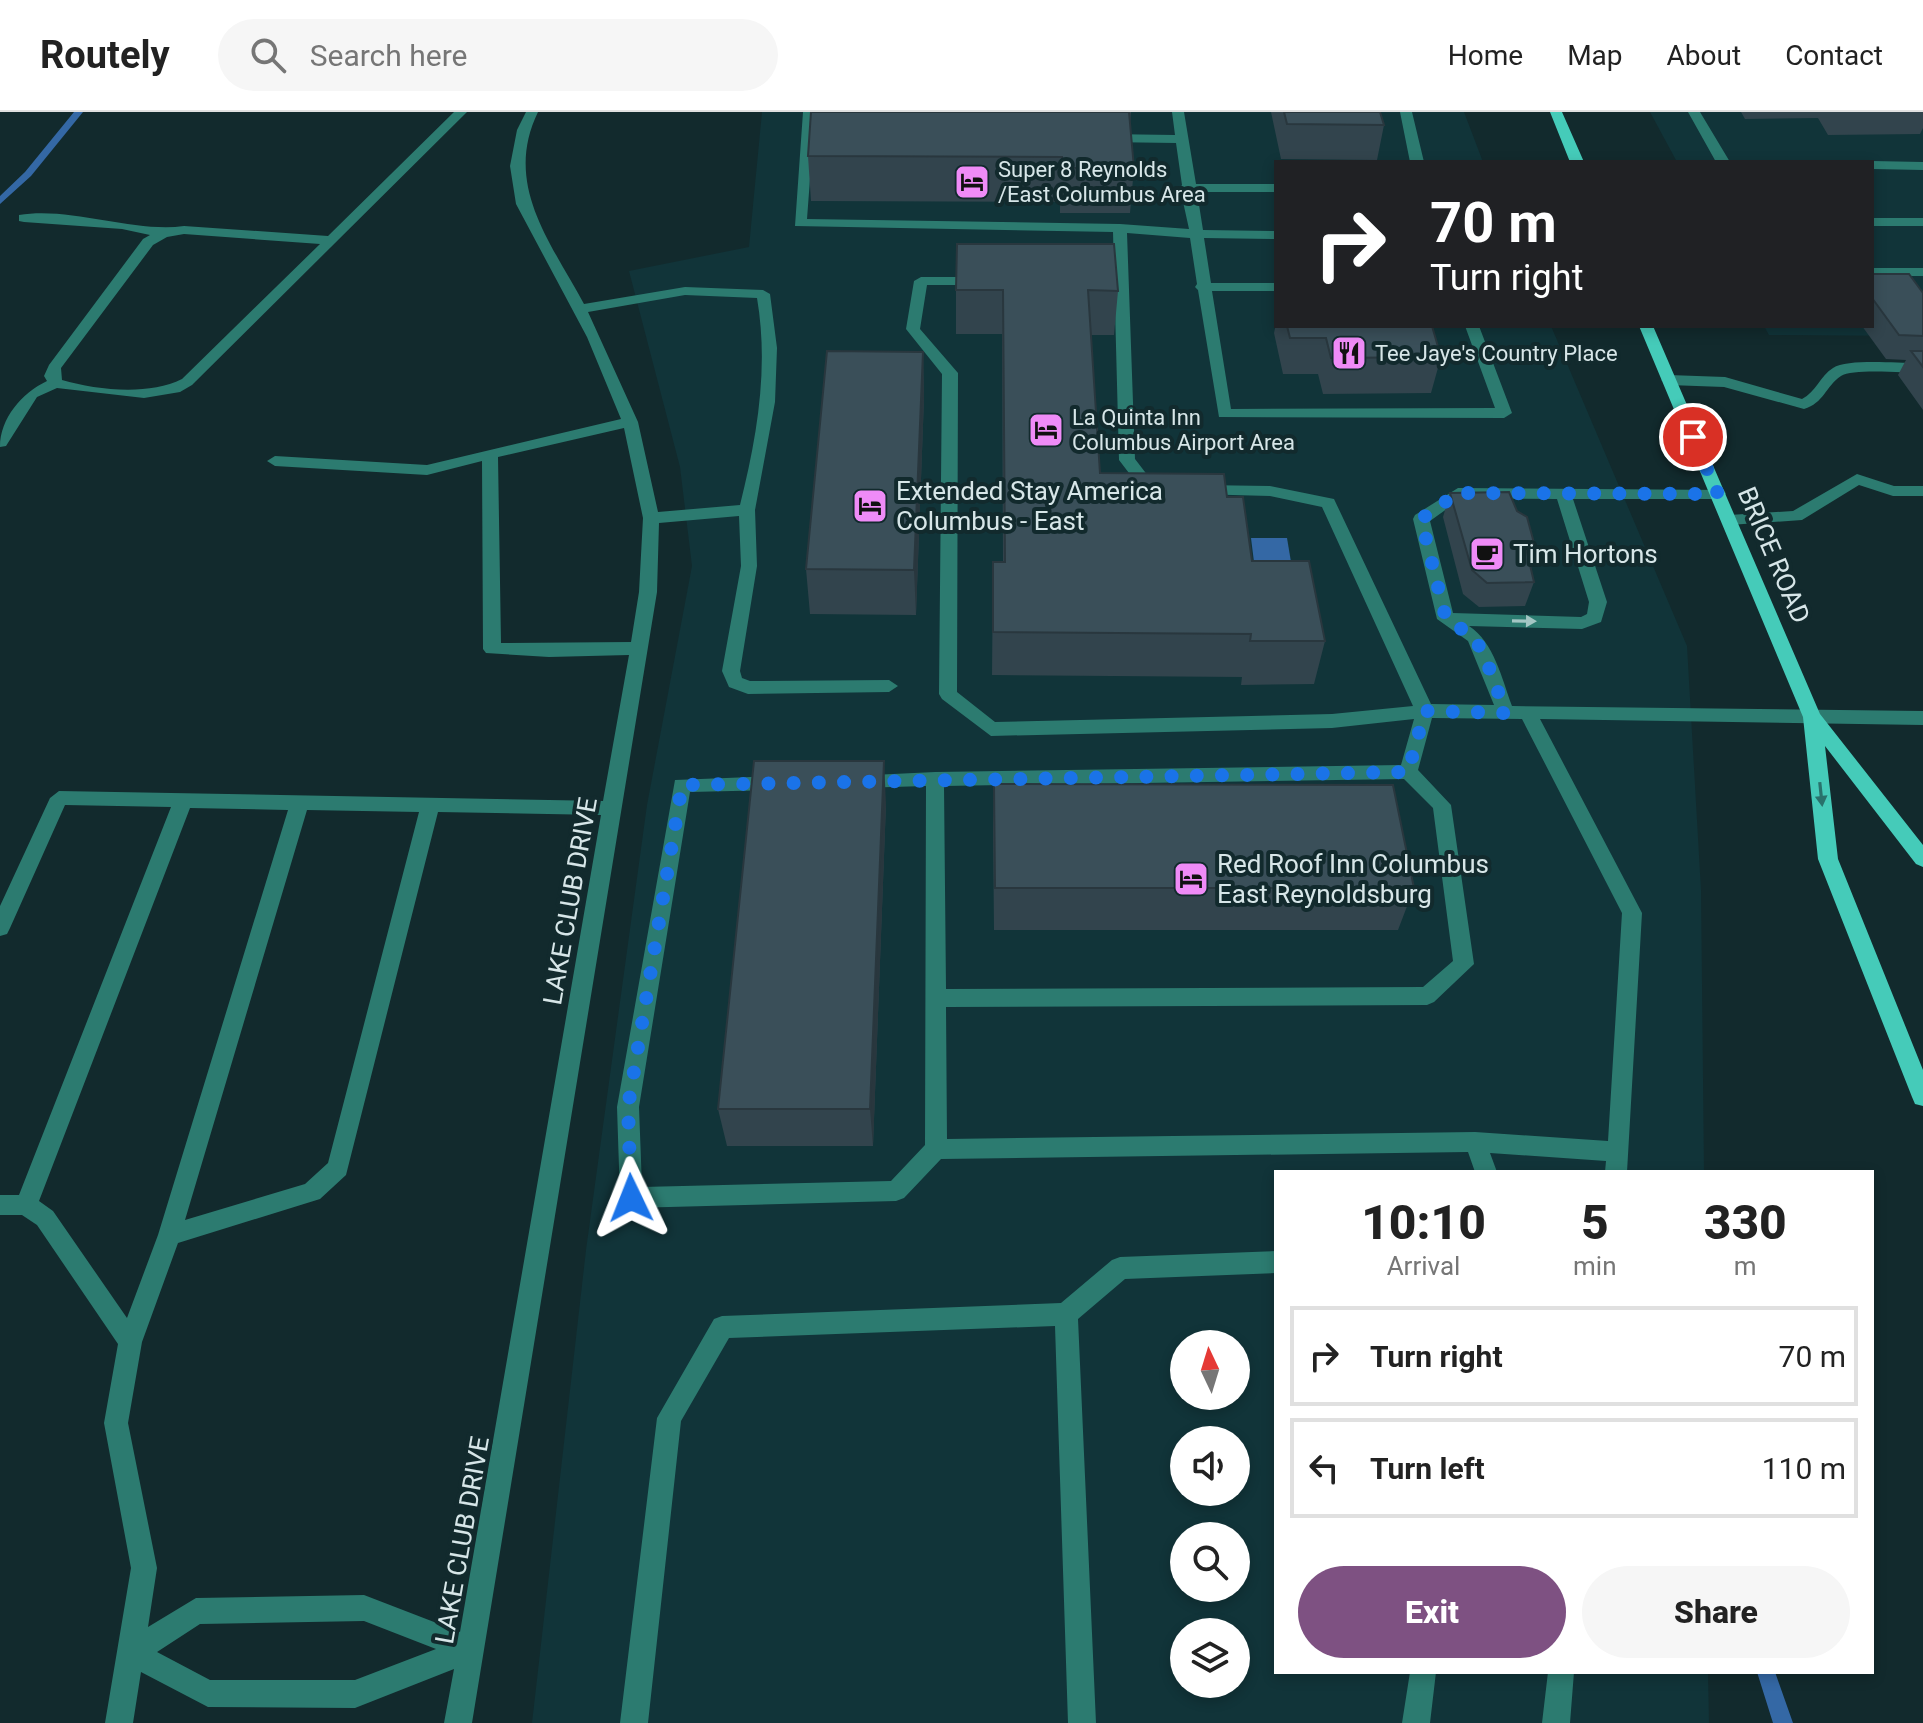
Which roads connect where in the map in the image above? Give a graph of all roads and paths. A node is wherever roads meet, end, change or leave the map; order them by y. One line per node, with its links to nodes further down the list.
1 (461, 112): 26 (street)
2 (532, 112): 32 (street, LAKE CLUB DRIVE)
3 (809, 112): 8 (street)
4 (1178, 112): 11 (street)
5 (1406, 112): 12 (street)
6 (1556, 112): 13 (main road)
7 (1694, 112): 14 (street)
8 (807, 137): 9 (street); 22 (street)
9 (823, 137)
10 (1089, 138): 11 (street)
11 (1181, 139): 17 (street)
12 (1417, 160)
13 (1576, 160)
14 (1722, 160)
15 (1874, 165): 16 (street)
16 (1923, 166)
17 (1187, 188): 18 (street); 24 (street)
18 (1274, 188)
19 (24, 218): 23 (street)
20 (1874, 222): 21 (street)
21 (1923, 222)
22 (1120, 228): 24 (street); 51 (street)
23 (163, 233): 26 (street); 37 (street)
24 (1194, 234): 25 (street); 30 (street)
25 (1274, 235)
26 (329, 240): 37 (street)
27 (1874, 272): 28 (street)
28 (1923, 272)
29 (999, 281): 51 (street)
30 (1202, 287): 31 (street); 33 (street)
31 (1274, 287)
32 (579, 309): 38 (street, LAKE CLUB DRIVE); 45 (street)
33 (1473, 328)
34 (1647, 328): 36 (main road, BRICE ROAD)
35 (1923, 368): 36 (street)
36 (1669, 380): 44 (main road, BRICE ROAD)
37 (56, 383): 39 (street)
38 (630, 422): 40 (street); 46 (street, LAKE CLUB DRIVE)
39 (0, 442)
40 (490, 454): 41 (street); 49 (street)
41 (275, 461)
42 (1923, 491): 47 (street)
43 (1563, 493): 44 (street); 48 (street); 48 (street, one-way to 43)
44 (1718, 494): 47 (main road, BRICE ROAD)
45 (747, 510): 46 (street); 50 (street)
46 (651, 518): 49 (street, LAKE CLUB DRIVE)
47 (1729, 520): 53 (main road, BRICE ROAD)
48 (1446, 619): 52 (street)
49 (638, 648): 62 (street, LAKE CLUB DRIVE)
50 (889, 686)
51 (1425, 711): 52 (street); 55 (street)
52 (1516, 712): 53 (street); 69 (street)
53 (1812, 717): 54 (street); 63 (main road, BRICE ROAD); 66 (main road, BRICE ROAD, one-way to 66)
54 (1923, 718)
55 (1408, 772): 56 (street); 65 (street)
56 (935, 779): 57 (street); 65 (street)
57 (840, 781)
58 (793, 783): 68 (street)
59 (183, 800): 60 (street); 64 (street); 72 (street)
60 (300, 802): 61 (street); 73 (street)
61 (430, 805): 62 (street); 73 (street)
62 (612, 808): 77 (street, LAKE CLUB DRIVE)
63 (1923, 859)
64 (0, 928)
65 (936, 998): 68 (street)
66 (1923, 1097)
67 (1475, 1142): 68 (street); 69 (street); 70 (street)
68 (936, 1149)
69 (1617, 1162)
70 (1485, 1170)
71 (0, 1205): 72 (street)
72 (26, 1205): 76 (street)
73 (169, 1235): 76 (street)
74 (1274, 1262): 75 (street)
75 (1066, 1314): 83 (street); 84 (street)
76 (130, 1342): 78 (street)
77 (470, 1649): 78 (street); 78 (street); 82 (street, LAKE CLUB DRIVE)
78 (132, 1653): 81 (street)
79 (1423, 1674): 85 (street)
80 (1561, 1674): 86 (street)
81 (119, 1723)
82 (458, 1723)
83 (634, 1723)
84 (1082, 1723)
85 (1416, 1723)
86 (1556, 1723)

